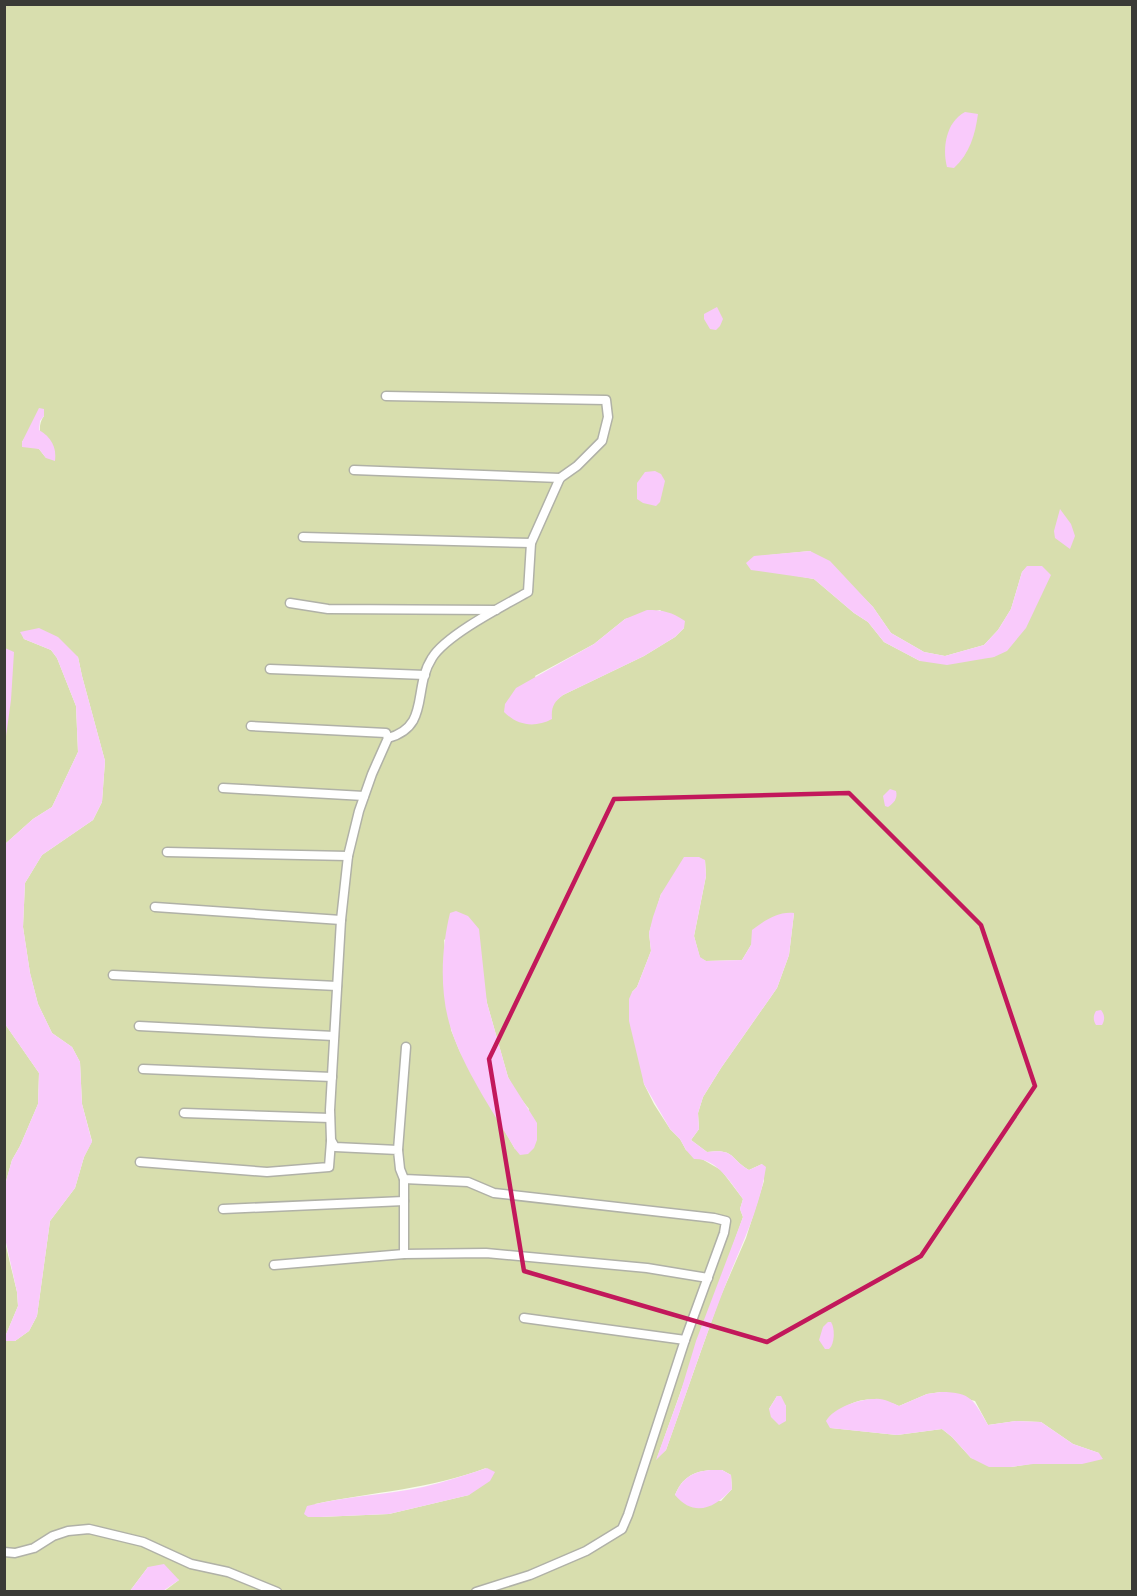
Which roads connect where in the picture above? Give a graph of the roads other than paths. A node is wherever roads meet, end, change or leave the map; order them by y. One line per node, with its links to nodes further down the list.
1 (386, 396): 3 (street)
2 (354, 470): 3 (street)
3 (560, 478): 5 (street)
4 (303, 537): 5 (street)
5 (531, 543): 7 (street)
6 (290, 603): 7 (street)
7 (498, 610): 9 (street)
8 (270, 669): 9 (street)
9 (425, 675): 11 (street)
10 (251, 726): 11 (street)
11 (388, 738): 13 (street)
12 (223, 788): 13 (street)
13 (364, 796): 15 (street)
14 (167, 852): 15 (street)
15 (348, 856): 17 (street)
16 (154, 907): 17 (street)
17 (341, 920): 19 (street)
18 (112, 975): 19 (street)
19 (337, 986): 21 (street)
20 (139, 1026): 21 (street)
21 (334, 1036): 24 (street)
22 (406, 1047): 28 (street)
23 (143, 1069): 24 (street)
24 (332, 1077): 26 (street)
25 (184, 1113): 26 (street)
26 (330, 1118): 27 (street)
27 (331, 1140): 28 (street); 29 (street)
28 (398, 1150): 30 (street)
29 (140, 1162)
30 (404, 1179): 31 (street); 35 (street)
31 (404, 1201): 32 (street); 33 (street)
32 (223, 1209)
33 (404, 1254): 34 (street); 35 (street)
34 (274, 1265)
35 (708, 1278): 37 (street)
36 (524, 1318): 37 (street)
37 (685, 1340): 40 (street)
38 (4, 1552): 39 (street)
39 (277, 1592)
40 (476, 1592)

